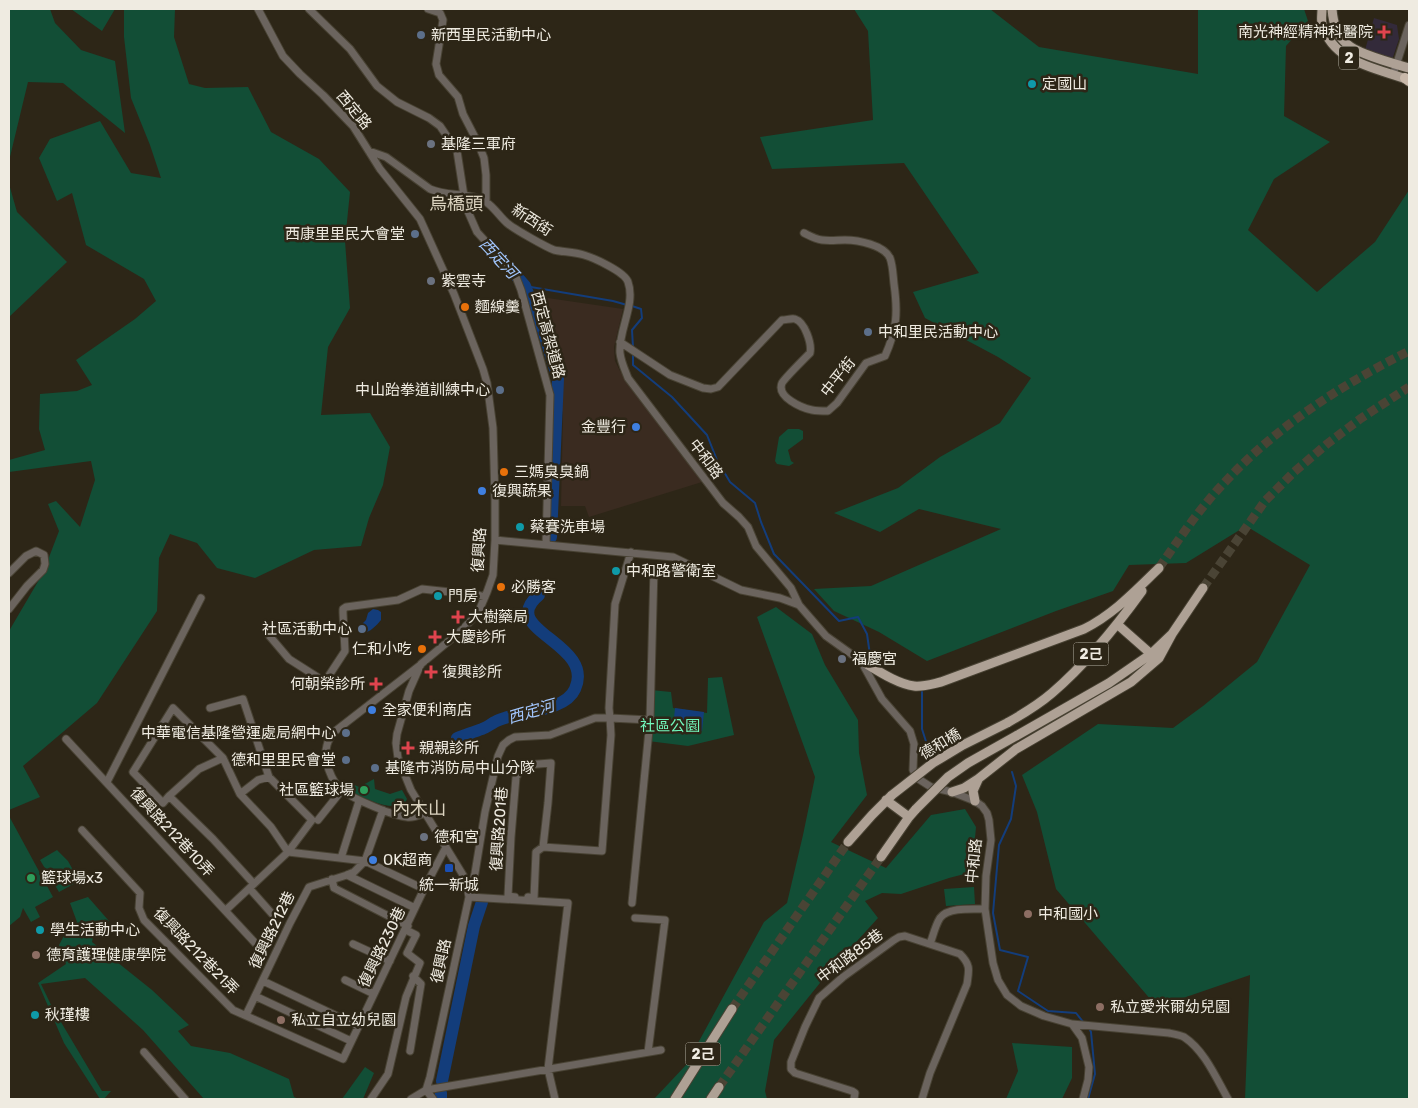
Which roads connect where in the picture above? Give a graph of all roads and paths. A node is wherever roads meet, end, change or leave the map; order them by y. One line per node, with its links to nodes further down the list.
1 (258, 9): 10 (street, 西定路)
2 (309, 9): 11 (street, 西定高架道路)
3 (428, 9): 12 (street)
4 (1322, 9): 8 (main road, 2)
5 (1332, 9): 7 (main road, 2)
6 (1409, 25): 7 (street)
7 (1396, 64): 8 (street); 9 (main road, 2)
8 (1394, 74): 9 (main road, 2)
9 (1408, 75)
10 (369, 151): 11 (street, 西定路); 18 (street, 復興路)
11 (467, 197): 12 (street, 新西街); 19 (street, 西定高架道路)
12 (486, 202): 14 (street, 新西街)
13 (804, 233): 16 (street, 中平街)
14 (629, 304): 15 (street, 中和路)
15 (620, 342): 16 (street, 中平街); 17 (street, 中和路)
16 (635, 353): 17 (street)
17 (622, 365): 23 (street, 中和路)
18 (495, 540): 19 (street, 中和路); 26 (street, 復興路)
19 (546, 544): 20 (street, 中和路)
20 (631, 552): 27 (street, 中和路); 39 (street)
21 (654, 568): 40 (street)
22 (9, 573): 29 (street)
23 (791, 588): 27 (street); 28 (street, 中和路)
24 (1203, 588): 32 (main road, 2己)
25 (201, 598): 45 (street)
26 (485, 598): 31 (street); 35 (street, 復興路)
27 (780, 598): 28 (street, 中和路)
28 (799, 605): 34 (street, 中和路)
29 (9, 609)
30 (1117, 624): 33 (main road); 37 (main road, 2己); 50 (main road, 德和橋 / 2己, bridge)
31 (267, 633)
32 (1172, 634): 33 (main road, 2己); 44 (main road)
33 (1151, 654): 55 (main road, 德和橋 / 2己, bridge)
34 (858, 659): 36 (street, 中和路); 37 (main road)
35 (421, 664): 46 (street); 54 (street, 復興路)
36 (868, 672): 37 (main road); 47 (street, 中和路)
37 (880, 672)
38 (210, 708): 43 (street)
39 (610, 718): 40 (street, 復興路201巷); 60 (street); 65 (street, 復興路201巷)
40 (650, 720): 72 (street)
41 (66, 739): 45 (street, 復興路212巷10弄)
42 (223, 758): 48 (street); 49 (street); 49 (street)
43 (269, 777): 48 (street); 61 (street)
44 (978, 779): 47 (main road); 52 (main road)
45 (107, 782): 75 (street, 復興路212巷10弄)
46 (342, 790): 51 (street); 56 (street)
47 (952, 792): 52 (street, 中和路)
48 (240, 794): 61 (street)
49 (169, 796): 69 (street)
50 (889, 797): 55 (main road); 58 (main road, 2己)
51 (359, 801): 53 (street); 63 (street)
52 (975, 801): 74 (street, 中和路)
53 (383, 810): 54 (street); 64 (street)
54 (425, 813): 59 (street, 復興路)
55 (909, 817): 62 (main road, 2己)
56 (318, 820)
57 (82, 830): 89 (street, 復興路212巷21弄)
58 (848, 842)
59 (446, 847): 67 (street, 復興路); 70 (street, 復興路230巷)
60 (543, 847): 60 (street, 復興路201巷)
61 (288, 852): 63 (street); 69 (street)
62 (881, 856)
63 (341, 858): 64 (street)
64 (365, 861): 66 (street, 復興路212巷); 70 (street)
65 (475, 872): 67 (street, 復興路201巷); 71 (street, 復興路201巷)
66 (347, 875): 68 (street, 復興路212巷); 73 (street)
67 (463, 875): 71 (street, 復興路)
68 (332, 879): 78 (street); 85 (street, 復興路212巷)
69 (252, 886): 75 (street); 76 (street)
70 (424, 890): 73 (street, 復興路230巷)
71 (469, 897): 98 (street); 101 (street, 復興路)
72 (632, 903)
73 (415, 908): 78 (street, 復興路230巷)
74 (985, 909): 80 (street); 90 (street, 中和路)
75 (226, 910): 81 (street, 復興路212巷10弄)
76 (274, 916)
77 (635, 918): 96 (street)
78 (407, 928): 82 (street, 復興路230巷); 83 (street)
79 (353, 944): 82 (street)
80 (930, 944): 110 (street, 中和路85巷); 111 (street, 中和路85巷)
81 (257, 945)
82 (390, 961): 86 (street, 復興路230巷)
83 (413, 976): 94 (street); 103 (street)
84 (345, 980): 86 (street)
85 (263, 981): 87 (street, 復興路212巷); 91 (street)
86 (374, 994): 91 (street, 復興路230巷)
87 (255, 996): 89 (street, 復興路212巷); 92 (street)
88 (732, 1010): 99 (main road, 2己)
89 (246, 1016): 97 (street, 復興路212巷21弄)
90 (1076, 1024): 112 (street); 113 (street, 中和路)
91 (358, 1026): 92 (street, 復興路230巷)
92 (351, 1041): 97 (street, 復興路230巷)
93 (661, 1050): 96 (street)
94 (410, 1051)
95 (144, 1052): 102 (street)
96 (648, 1052): 98 (street)
97 (343, 1059)
98 (548, 1069): 101 (street); 106 (street)
99 (692, 1071): 107 (main road); 108 (main road, 2己)
100 (719, 1087): 109 (main road)
101 (426, 1090): 104 (street); 105 (street)
102 (186, 1099)
103 (371, 1099)
104 (411, 1099)
105 (433, 1099)
106 (555, 1099)
107 (667, 1099)
108 (675, 1099)
109 (712, 1099)
110 (854, 1099)
111 (922, 1099)
112 (1083, 1099)
113 (1228, 1099)

